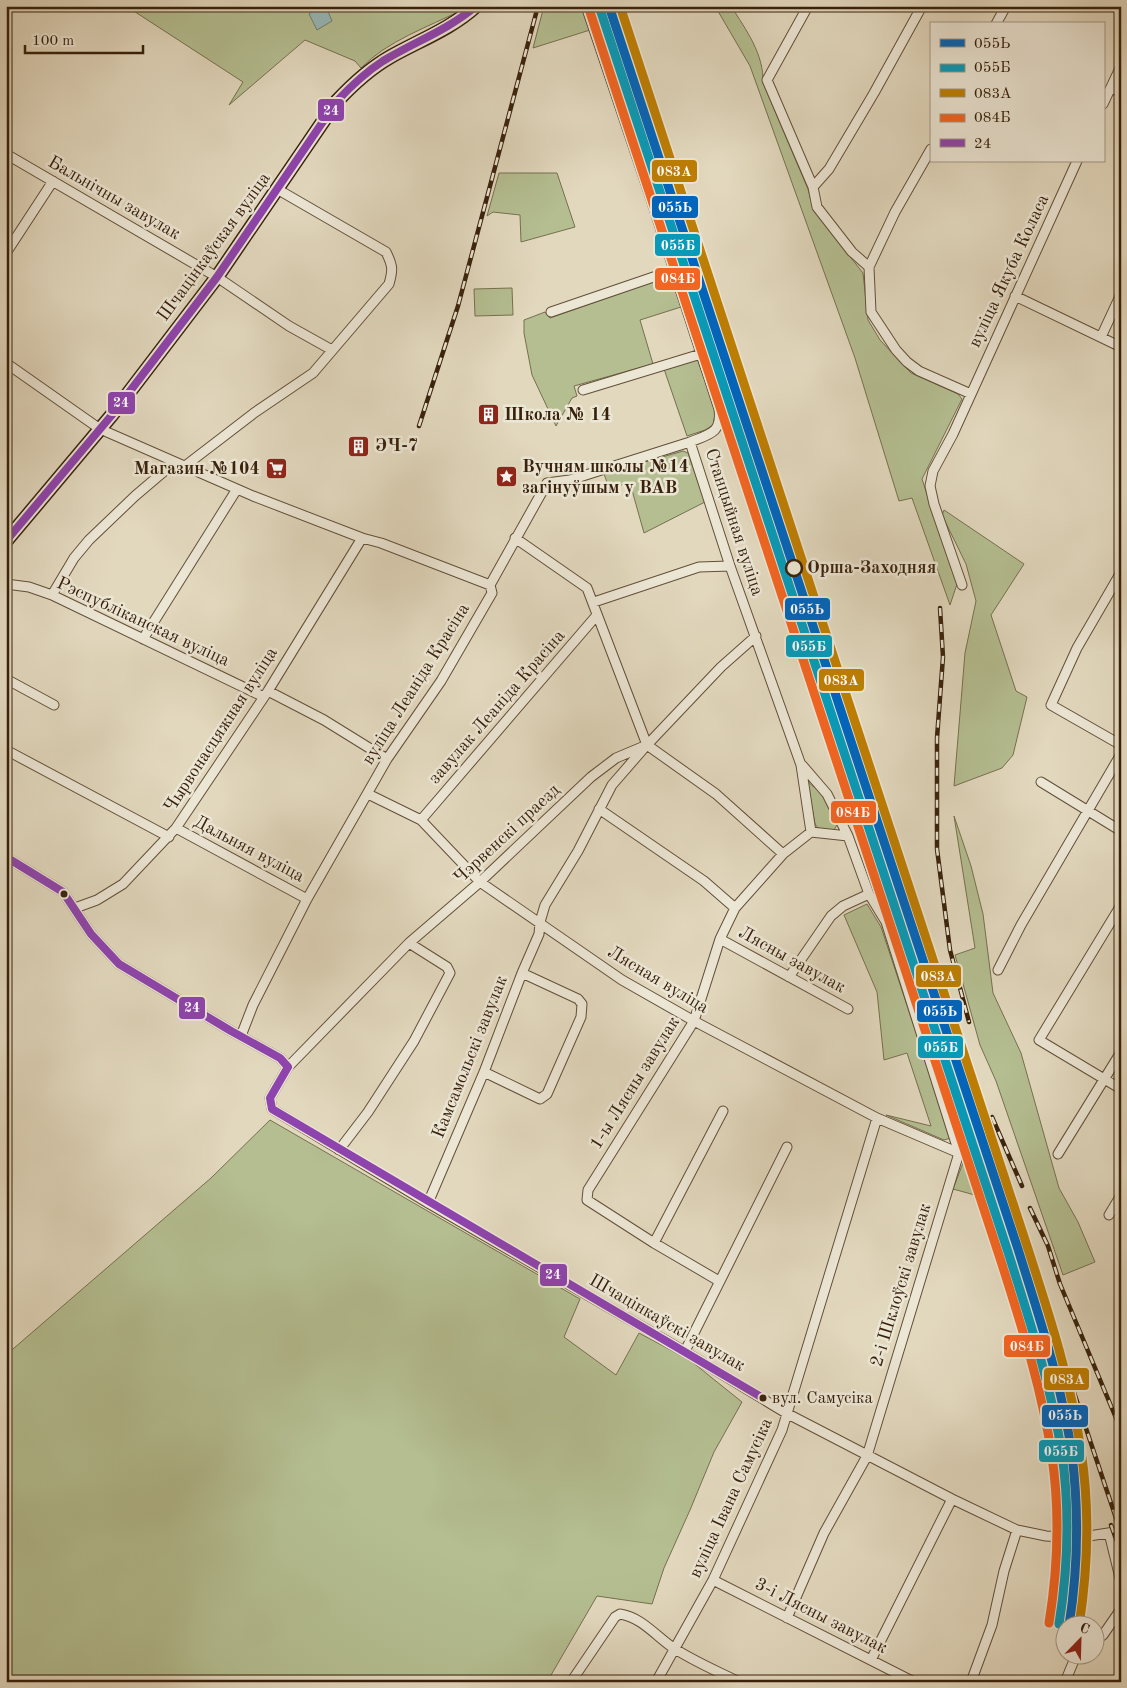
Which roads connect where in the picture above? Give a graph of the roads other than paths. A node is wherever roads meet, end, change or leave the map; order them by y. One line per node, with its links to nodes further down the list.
1 (476, 6): 16 (street, Шчацінкаўская вуліца)
2 (586, 6): 19 (street, Станцыйная вуліца)
3 (808, 6): 15 (street)
4 (922, 6): 15 (street)
5 (1006, 6): 6 (street)
6 (997, 22)
7 (1121, 66): 8 (street)
8 (1111, 87): 9 (street); 10 (street)
9 (1121, 93)
10 (1104, 102)
11 (930, 151): 18 (street)
12 (6, 154): 14 (street, Бальнічны завулак)
13 (1077, 162): 22 (street, вуліца Якуба Коласа)
14 (53, 181): 17 (street); 20 (street, Бальнічны завулак)
15 (813, 188): 18 (street)
16 (277, 189): 20 (street, Шчацінкаўская вуліца); 26 (street)
17 (7, 250)
18 (869, 267): 30 (street)
19 (674, 270): 23 (street); 27 (street, Станцыйная вуліца)
20 (217, 277): 26 (street, Бальнічны завулак); 31 (street, Шчацінкаўская вуліца)
21 (1121, 294): 24 (street)
22 (1015, 296): 24 (street); 30 (street, вуліца Якуба Коласа)
23 (551, 312)
24 (1102, 337): 25 (street)
25 (1121, 347)
26 (332, 350): 34 (street)
27 (701, 354): 29 (street); 32 (street, Станцыйная вуліца)
28 (6, 363): 31 (street)
29 (583, 390)
30 (971, 394): 43 (street, вуліца Якуба Коласа)
31 (100, 429): 33 (street); 38 (street, Шчацінкаўская вуліца)
32 (690, 442): 37 (street, вуліца Леаніда Красіна); 39 (street, Станцыйная вуліца)
33 (175, 462): 34 (street); 44 (street)
34 (185, 466): 35 (street)
35 (237, 488): 36 (street); 48 (street)
36 (362, 538): 42 (street); 50 (street, Чырвонасцяжная вуліца)
37 (515, 538): 42 (street, вуліца Леаніда Красіна); 45 (street)
38 (6, 541)
39 (730, 566): 45 (street); 47 (street, Станцыйная вуліца)
40 (1120, 574): 53 (street)
41 (6, 584): 44 (street, Рэспубліканская вуліца)
42 (490, 585): 56 (street, вуліца Леаніда Красіна)
43 (962, 586)
44 (52, 595): 48 (street, Рэспубліканская вуліца)
45 (594, 602): 46 (street)
46 (598, 615): 52 (street); 62 (street, завулак Леаніда Красіна)
47 (756, 636): 52 (street, Чэрвенскі праезд); 57 (street, Станцыйная вуліца)
48 (143, 639): 50 (street, Рэспубліканская вуліца)
49 (6, 679): 51 (street)
50 (266, 694): 56 (street, Рэспубліканская вуліца); 63 (street, Чырвонасцяжная вуліца)
51 (54, 705)
52 (647, 745): 60 (street, Камсамольскі завулак); 68 (street); 70 (street, Чэрвенскі праезд)
53 (1121, 745)
54 (6, 750): 67 (street, Дальняя вуліца)
55 (1121, 754): 61 (street)
56 (387, 759): 59 (street, вуліца Леаніда Красіна)
57 (802, 765): 65 (street, Станцыйная вуліца); 66 (street)
58 (1041, 782): 61 (street)
59 (368, 794): 62 (street, Лясная вуліца); 72 (street, вуліца Леаніда Красіна)
60 (599, 809): 75 (street); 76 (street, Камсамольскі завулак)
61 (1089, 812): 64 (street); 79 (street)
62 (421, 820): 70 (street, Лясная вуліца)
63 (176, 828): 67 (street, Чырвонасцяжная вуліца); 72 (street, Дальняя вуліца)
64 (1121, 831)
65 (811, 832): 66 (street); 68 (street)
66 (848, 836): 71 (street)
67 (169, 837): 74 (street, Чырвонасцяжная вуліца)
68 (783, 854): 75 (street, 1-ы Лясны завулак)
69 (6, 857): 74 (street)
70 (480, 882): 76 (street, Лясная вуліца); 78 (street, Чэрвенскі праезд)
71 (869, 894): 81 (street); 94 (street)
72 (307, 899): 84 (street, вуліца Леаніда Красіна)
73 (1121, 905): 88 (street)
74 (75, 908): 84 (street)
75 (735, 908): 77 (street, 1-ы Лясны завулак)
76 (540, 922): 80 (street, Камсамольскі завулак); 83 (street, Лясная вуліца)
77 (720, 939): 81 (street, Лясны завулак); 83 (street, 1-ы Лясны завулак)
78 (409, 943): 86 (street, Чэрвенскі праезд); 93 (street)
79 (998, 970)
80 (522, 973): 87 (street, Камсамольскі завулак); 87 (street)
81 (789, 977): 82 (street, Лясны завулак)
82 (848, 1009)
83 (694, 1021): 91 (street, Лясная вуліца); 99 (street, 1-ы Лясны завулак)
84 (241, 1036): 86 (street)
85 (1121, 1052): 88 (street)
86 (288, 1066): 93 (street, Шчацінкаўскі завулак)
87 (484, 1072): 97 (street, Камсамольскі завулак)
88 (1104, 1080): 89 (street); 95 (street)
89 (1121, 1089)
90 (723, 1111): 99 (street)
91 (877, 1118): 94 (street, Лясная вуліца); 102 (street, вуліца Івана Самусіка)
92 (787, 1148): 100 (street)
93 (339, 1150): 97 (street, Шчацінкаўскі завулак)
94 (959, 1153): 103 (street, 2-і Шклоўскі завулак)
95 (1058, 1154)
96 (1121, 1196): 98 (street)
97 (428, 1203): 101 (street, Шчацінкаўскі завулак)
98 (1109, 1215)
99 (654, 1243): 100 (street)
100 (720, 1281): 101 (street)
101 (685, 1351): 102 (street, Шчацінкаўскі завулак)
102 (786, 1413): 103 (street, Шчацінкаўскі завулак); 108 (street, вуліца Івана Самусіка)
103 (866, 1456): 104 (street, Шчацінкаўскі завулак); 111 (street, 2-і Шклоўскі завулак)
104 (952, 1500): 105 (street, Шчацінкаўскі завулак); 114 (street)
105 (1017, 1530): 107 (street, Шчацінкаўскі завулак); 120 (street)
106 (1121, 1531): 107 (street, Шчацінкаўскі завулак)
107 (1108, 1533): 109 (street)
108 (713, 1580): 111 (street, 3-і Лясны завулак); 113 (street, вуліца Івана Самусіка)
109 (1121, 1582)
110 (1121, 1609): 112 (street)
111 (787, 1618): 114 (street, 3-і Лясны завулак)
112 (1104, 1634)
113 (673, 1648): 116 (street); 117 (street, вуліца Івана Самусіка); 118 (street)
114 (871, 1660): 119 (street, 3-і Лясны завулак)
115 (1072, 1666): 121 (street)
116 (571, 1682)
117 (656, 1682)
118 (739, 1682)
119 (914, 1682)
120 (971, 1682)
121 (1066, 1682)

